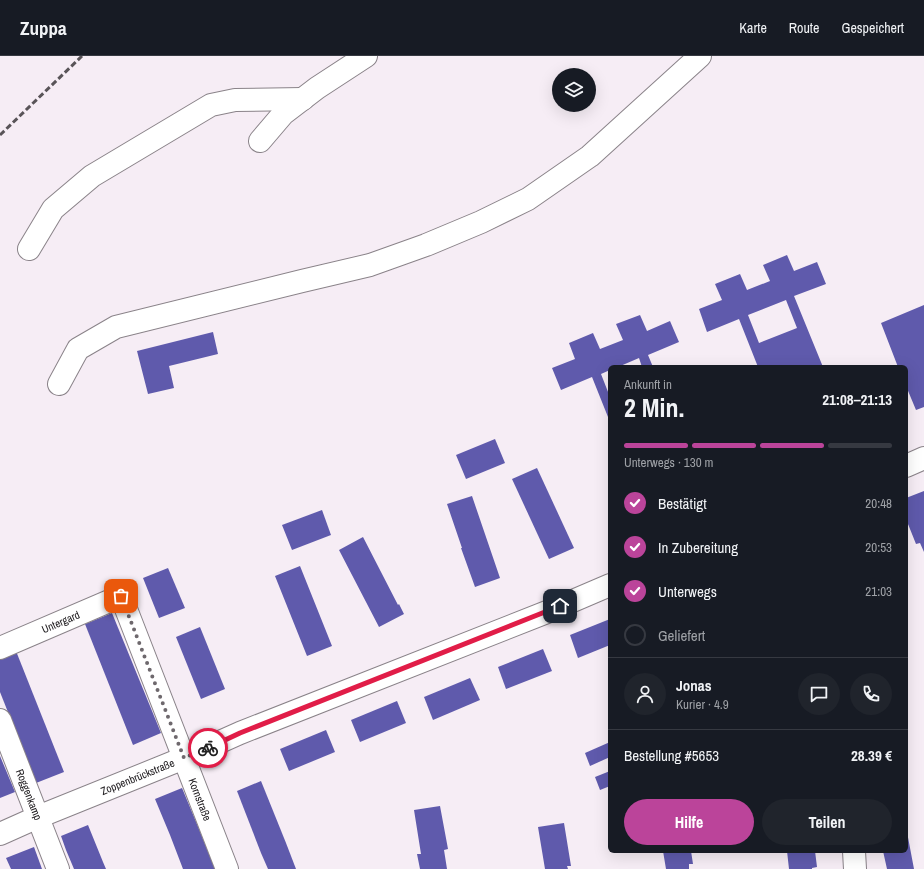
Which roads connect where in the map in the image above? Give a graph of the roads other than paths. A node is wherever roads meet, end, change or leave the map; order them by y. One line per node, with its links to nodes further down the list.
1 (366, 56): 3 (street)
2 (700, 56): 6 (street)
3 (303, 99): 4 (street); 5 (street)
4 (260, 141)
5 (29, 249)
6 (59, 384)
7 (924, 458): 8 (street)
8 (908, 465)
9 (608, 586): 13 (street, Zoppenbrückstraße)
10 (121, 596): 11 (street, Untergard); 13 (street, Kornstraße)
11 (0, 648)
12 (0, 720): 14 (street, Roggenkamp)
13 (184, 758): 14 (street, Zoppenbrückstraße); 18 (street, Kornstraße)
14 (38, 817): 15 (street, Zoppenbrückstraße); 17 (street, Roggenkamp)
15 (0, 834)
16 (854, 853): 19 (street)
17 (58, 869)
18 (227, 869)
19 (856, 869)

